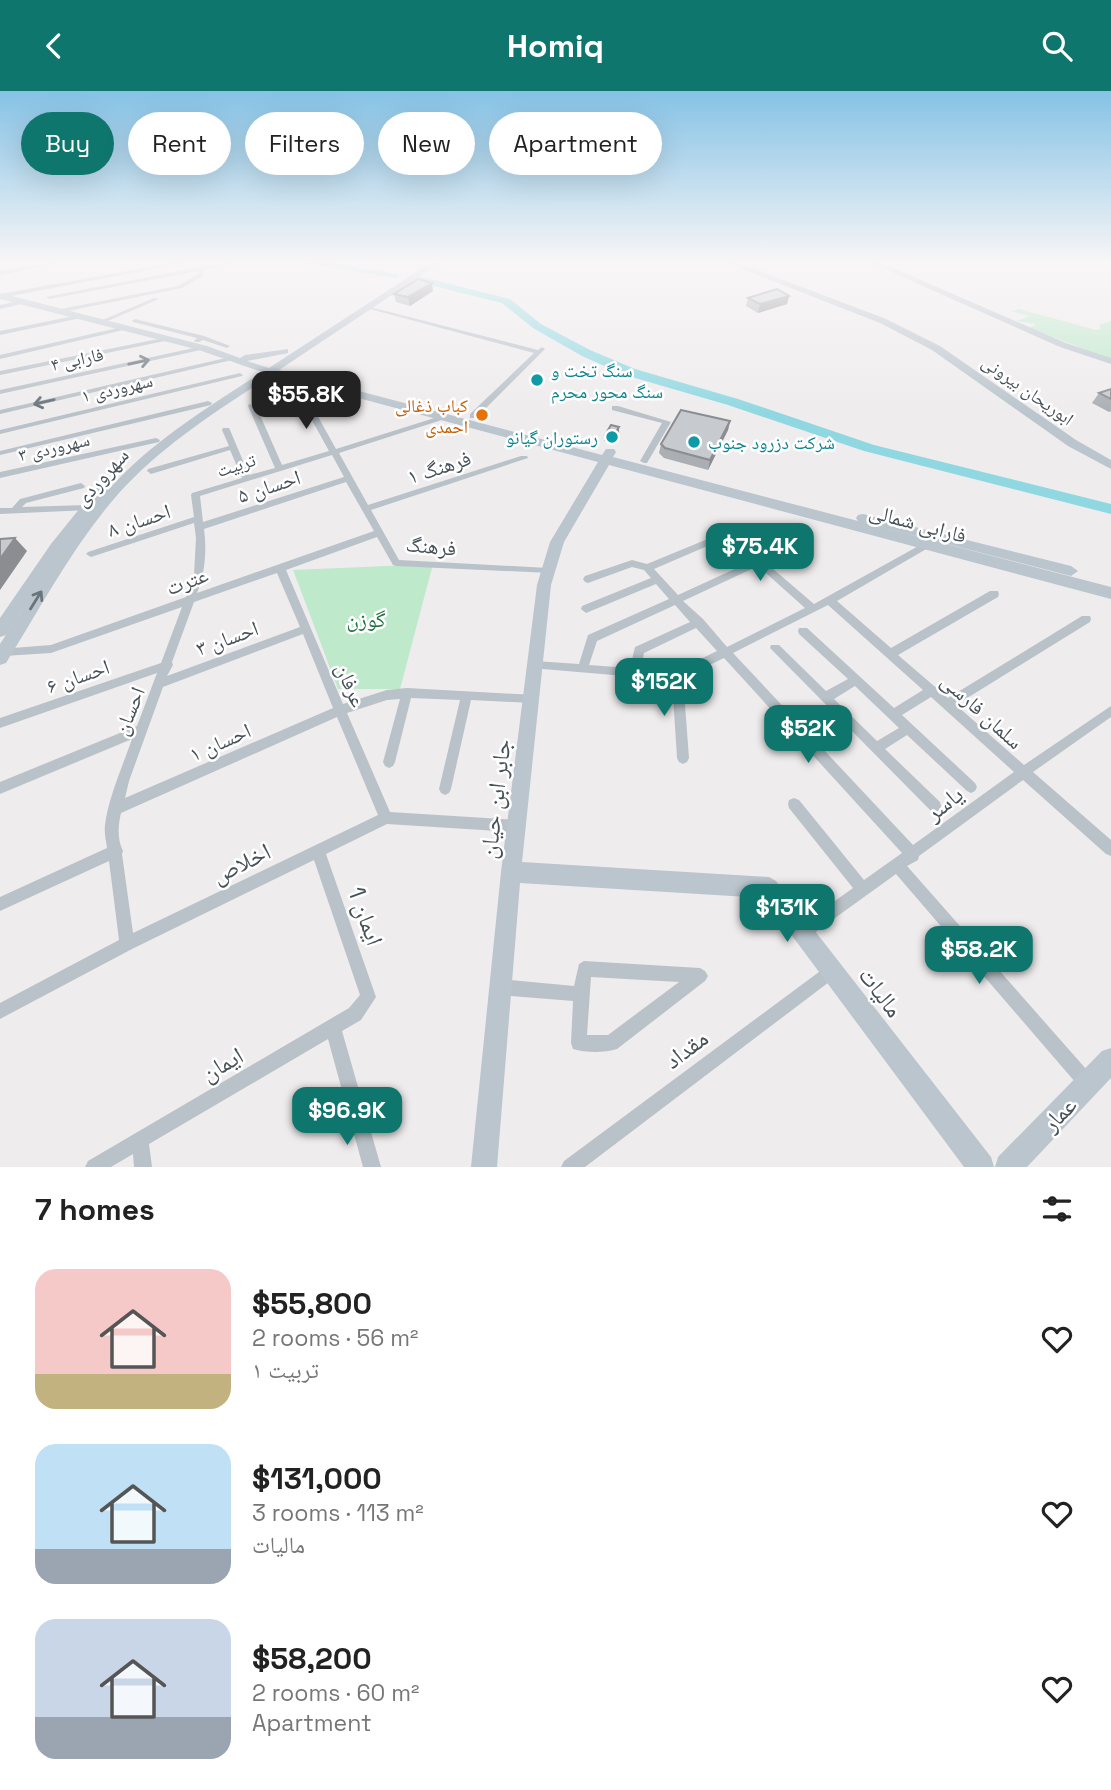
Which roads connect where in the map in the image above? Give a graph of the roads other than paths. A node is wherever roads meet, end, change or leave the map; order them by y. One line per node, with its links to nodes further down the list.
1 (70, 313): 8 (street, فارابی شمالی)
2 (122, 313): 10 (street)
3 (348, 313): 15 (street)
4 (362, 313): 15 (street)
5 (404, 313): 29 (street)
6 (863, 313): 40 (street, ابوریحان بیرونی)
7 (990, 313): 18 (street)
8 (79, 317): 10 (street, فارابی شمالی); 12 (street)
9 (135, 321): 14 (street)
10 (101, 322): 11 (street, فارابی شمالی)
11 (126, 328): 13 (street, فارابی شمالی); 17 (street)
12 (0, 333)
13 (168, 339): 14 (street, فارابی شمالی); 20 (street)
14 (199, 343): 16 (street, فارابی شمالی); 23 (street, فارابی ۴, one-way to 14)
15 (289, 352): 16 (street); 19 (street, سهروردی); 21 (street)
16 (232, 356): 19 (street, فارابی شمالی); 22 (street); 28 (street, one-way to 28)
17 (0, 359)
18 (1111, 361)
19 (267, 367): 21 (street, فارابی شمالی); 22 (street, سهروردی)
20 (0, 373)
21 (302, 376): 22 (street); 29 (street, فارابی شمالی); 30 (street, فارابی شمالی)
22 (244, 379): 25 (street, سهروردی); 32 (street, سهروردی ۱); 77 (street, سهروردی, one-way to 22)
23 (0, 392)
24 (303, 397): 35 (street, فرهنگ)
25 (208, 403): 33 (street, سهروردی); 36 (street)
26 (252, 406): 41 (street)
27 (615, 408): 39 (street)
28 (0, 412)
29 (473, 416): 37 (street, فارابی شمالی)
30 (447, 417): 35 (street, تربیت); 37 (street, فارابی شمالی)
31 (226, 429): 34 (street)
32 (0, 432)
33 (156, 440): 43 (street, سهروردی ۳); 48 (street, سهروردی)
34 (233, 447): 42 (street); 44 (street)
35 (334, 451): 41 (street, تربیت); 45 (street, فرهنگ)
36 (0, 453)
37 (608, 455): 39 (street, فارابی شمالی); 54 (street, فارابی شمالی); 59 (street, جابر ابن حیان)
38 (524, 459): 49 (street, فرهنگ ۱)
39 (644, 461): 62 (street, فارابی شمالی)
40 (1111, 465)
41 (279, 468): 44 (street, تربیت)
42 (151, 471)
43 (0, 475)
44 (246, 478): 47 (street, تربیت)
45 (349, 478): 49 (street, فرهنگ); 52 (street, احسان ۵)
46 (81, 486): 50 (street)
47 (195, 495): 52 (street, احسان)
48 (86, 508): 50 (street); 73 (street, سهروردی)
49 (365, 509): 53 (street, فرهنگ)
50 (15, 510): 51 (street)
51 (0, 511)
52 (199, 523): 55 (street, احسان ۸); 67 (street, احسان)
53 (379, 533): 57 (street, عترت); 59 (street, فرهنگ)
54 (925, 546): 63 (street, فارابی شمالی); 66 (street)
55 (91, 554)
56 (760, 562): 58 (street); 65 (street); 69 (street)
57 (280, 568): 67 (street, عترت); 72 (street, عرفان)
58 (647, 568): 60 (street); 61 (street)
59 (548, 571): 79 (street, جابر ابن حیان)
60 (589, 579)
61 (658, 579): 65 (street); 68 (street)
62 (1111, 582)
63 (1111, 593)
64 (994, 594): 78 (street)
65 (678, 600): 71 (street); 81 (street)
66 (829, 600): 69 (street); 78 (street, سلمان فارسی)
67 (190, 601): 77 (street, عترت); 80 (street, احسان)
68 (586, 609)
69 (813, 609): 76 (street)
70 (1086, 619): 91 (street)
71 (699, 622): 76 (street); 82 (street)
72 (306, 629): 85 (street, احسان ۳); 92 (street, عرفان)
73 (0, 631)
74 (803, 631): 84 (street)
75 (775, 648): 90 (street)
76 (727, 652): 83 (street); 113 (street)
77 (2, 655)
78 (890, 655): 86 (street, سلمان فارسی)
79 (535, 664): 81 (street); 89 (street, جابر ابن حیان)
80 (168, 665): 85 (street, احسان); 95 (street, احسان ۶)
81 (583, 668): 82 (street)
82 (635, 672): 83 (street)
83 (677, 676): 99 (street)
84 (856, 680): 90 (street); 94 (street)
85 (161, 684): 97 (street, احسان)
86 (931, 691): 91 (street, سلمان فارسی); 94 (street)
87 (407, 693): 88 (street, احسان ۱); 92 (street, احسان ۱); 100 (street)
88 (467, 695): 89 (street, احسان ۱); 104 (street)
89 (531, 698): 109 (street, جابر ابن حیان)
90 (825, 698): 98 (street)
91 (946, 705): 101 (street, سلمان فارسی)
92 (340, 710): 107 (street, احسان ۱); 108 (street, عرفان)
93 (1111, 711): 101 (street, یاسر)
94 (893, 715): 96 (street)
95 (0, 723)
96 (907, 729): 98 (street); 102 (street)
97 (141, 730): 103 (street); 107 (street, احسان)
98 (877, 747): 106 (street)
99 (683, 758)
100 (389, 762)
101 (1021, 772): 110 (street, سلمان فارسی); 113 (street, یاسر)
102 (971, 787)
103 (0, 788)
104 (445, 789)
105 (794, 804): 116 (street)
106 (935, 806)
107 (115, 809): 111 (street, احسان)
108 (386, 817): 109 (street); 112 (street, اخلاص)
109 (516, 826): 115 (street, جابر ابن حیان)
110 (1111, 849)
111 (116, 851): 117 (street); 119 (street, احسان)
112 (318, 851): 119 (street, اخلاص); 123 (street, ایمان 1)
113 (913, 855): 114 (street, یاسر)
114 (897, 865): 116 (street, یاسر); 127 (street)
115 (511, 872): 118 (street, مالیات); 121 (street, جابر ابن حیان)
116 (863, 889): 118 (street, یاسر)
117 (0, 904)
118 (805, 931): 120 (street, مالیات)
119 (127, 944): 124 (street, اخلاص)
120 (832, 971): 133 (street, مقداد); 134 (street, مالیات)
121 (500, 987): 122 (street); 132 (street, جابر ابن حیان)
122 (581, 994): 122 (street)
123 (368, 997): 125 (street, ایمان)
124 (0, 1010)
125 (332, 1027): 128 (street, ایمان); 131 (street)
126 (1111, 1060): 127 (street, عمار)
127 (1088, 1084): 135 (street, عمار)
128 (140, 1140): 129 (street, ایمان); 130 (street)
129 (94, 1167)
130 (143, 1167)
131 (372, 1167)
132 (484, 1167)
133 (570, 1167)
134 (981, 1167)
135 (1008, 1167)

